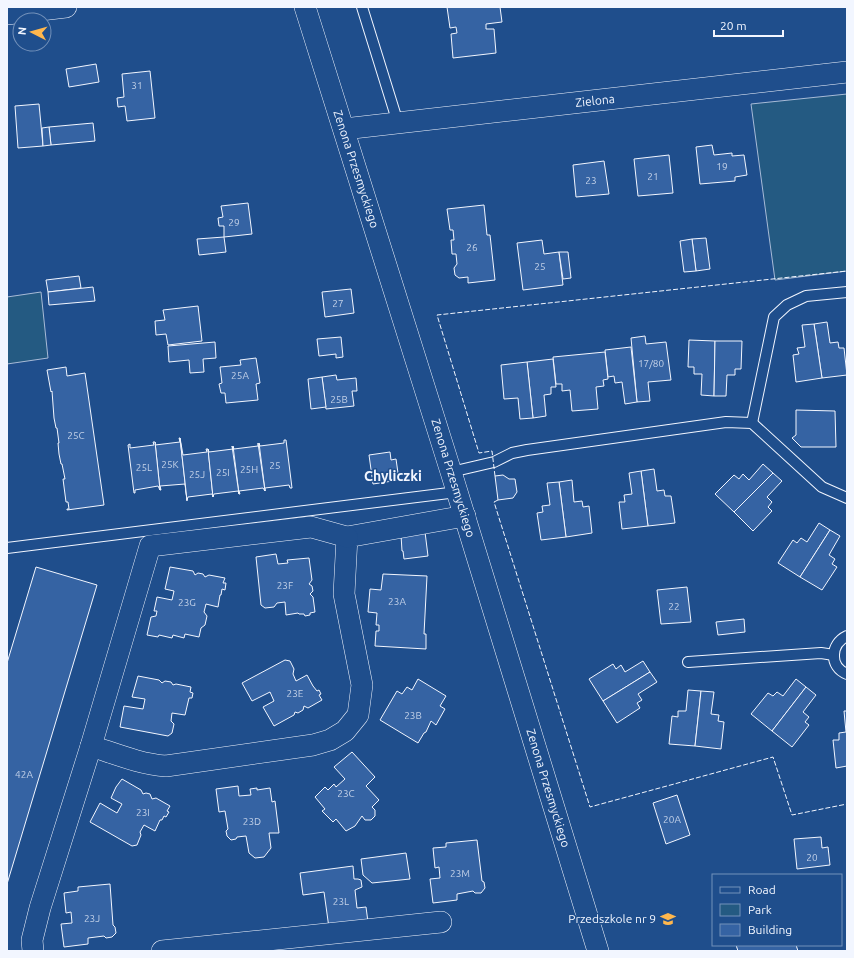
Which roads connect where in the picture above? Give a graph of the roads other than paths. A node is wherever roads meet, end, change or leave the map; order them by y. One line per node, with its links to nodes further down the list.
1 (66, 7): 4 (street)
2 (304, 7): 7 (street, Zenona Przesmyckiego)
3 (362, 7): 6 (lane)
4 (7, 14)
5 (847, 72): 6 (street, Zielona)
6 (398, 123): 7 (street, Zielona)
7 (344, 129): 10 (street, Zenona Przesmyckiego)
8 (847, 292): 9 (lane)
9 (752, 423): 10 (lane); 12 (lane)
10 (451, 472): 11 (street, Zenona Przesmyckiego)
11 (457, 492): 13 (street, Zenona Przesmyckiego); 15 (lane)
12 (847, 498)
13 (465, 516): 14 (street); 24 (street, Zenona Przesmyckiego)
14 (347, 537): 20 (street); 20 (street)
15 (7, 548)
16 (847, 636): 17 (lane)
17 (834, 655): 18 (lane); 19 (lane)
18 (688, 662)
19 (847, 674)
20 (91, 746): 22 (street)
21 (441, 922): 23 (street)
22 (33, 951)
23 (162, 951)
24 (598, 951)

